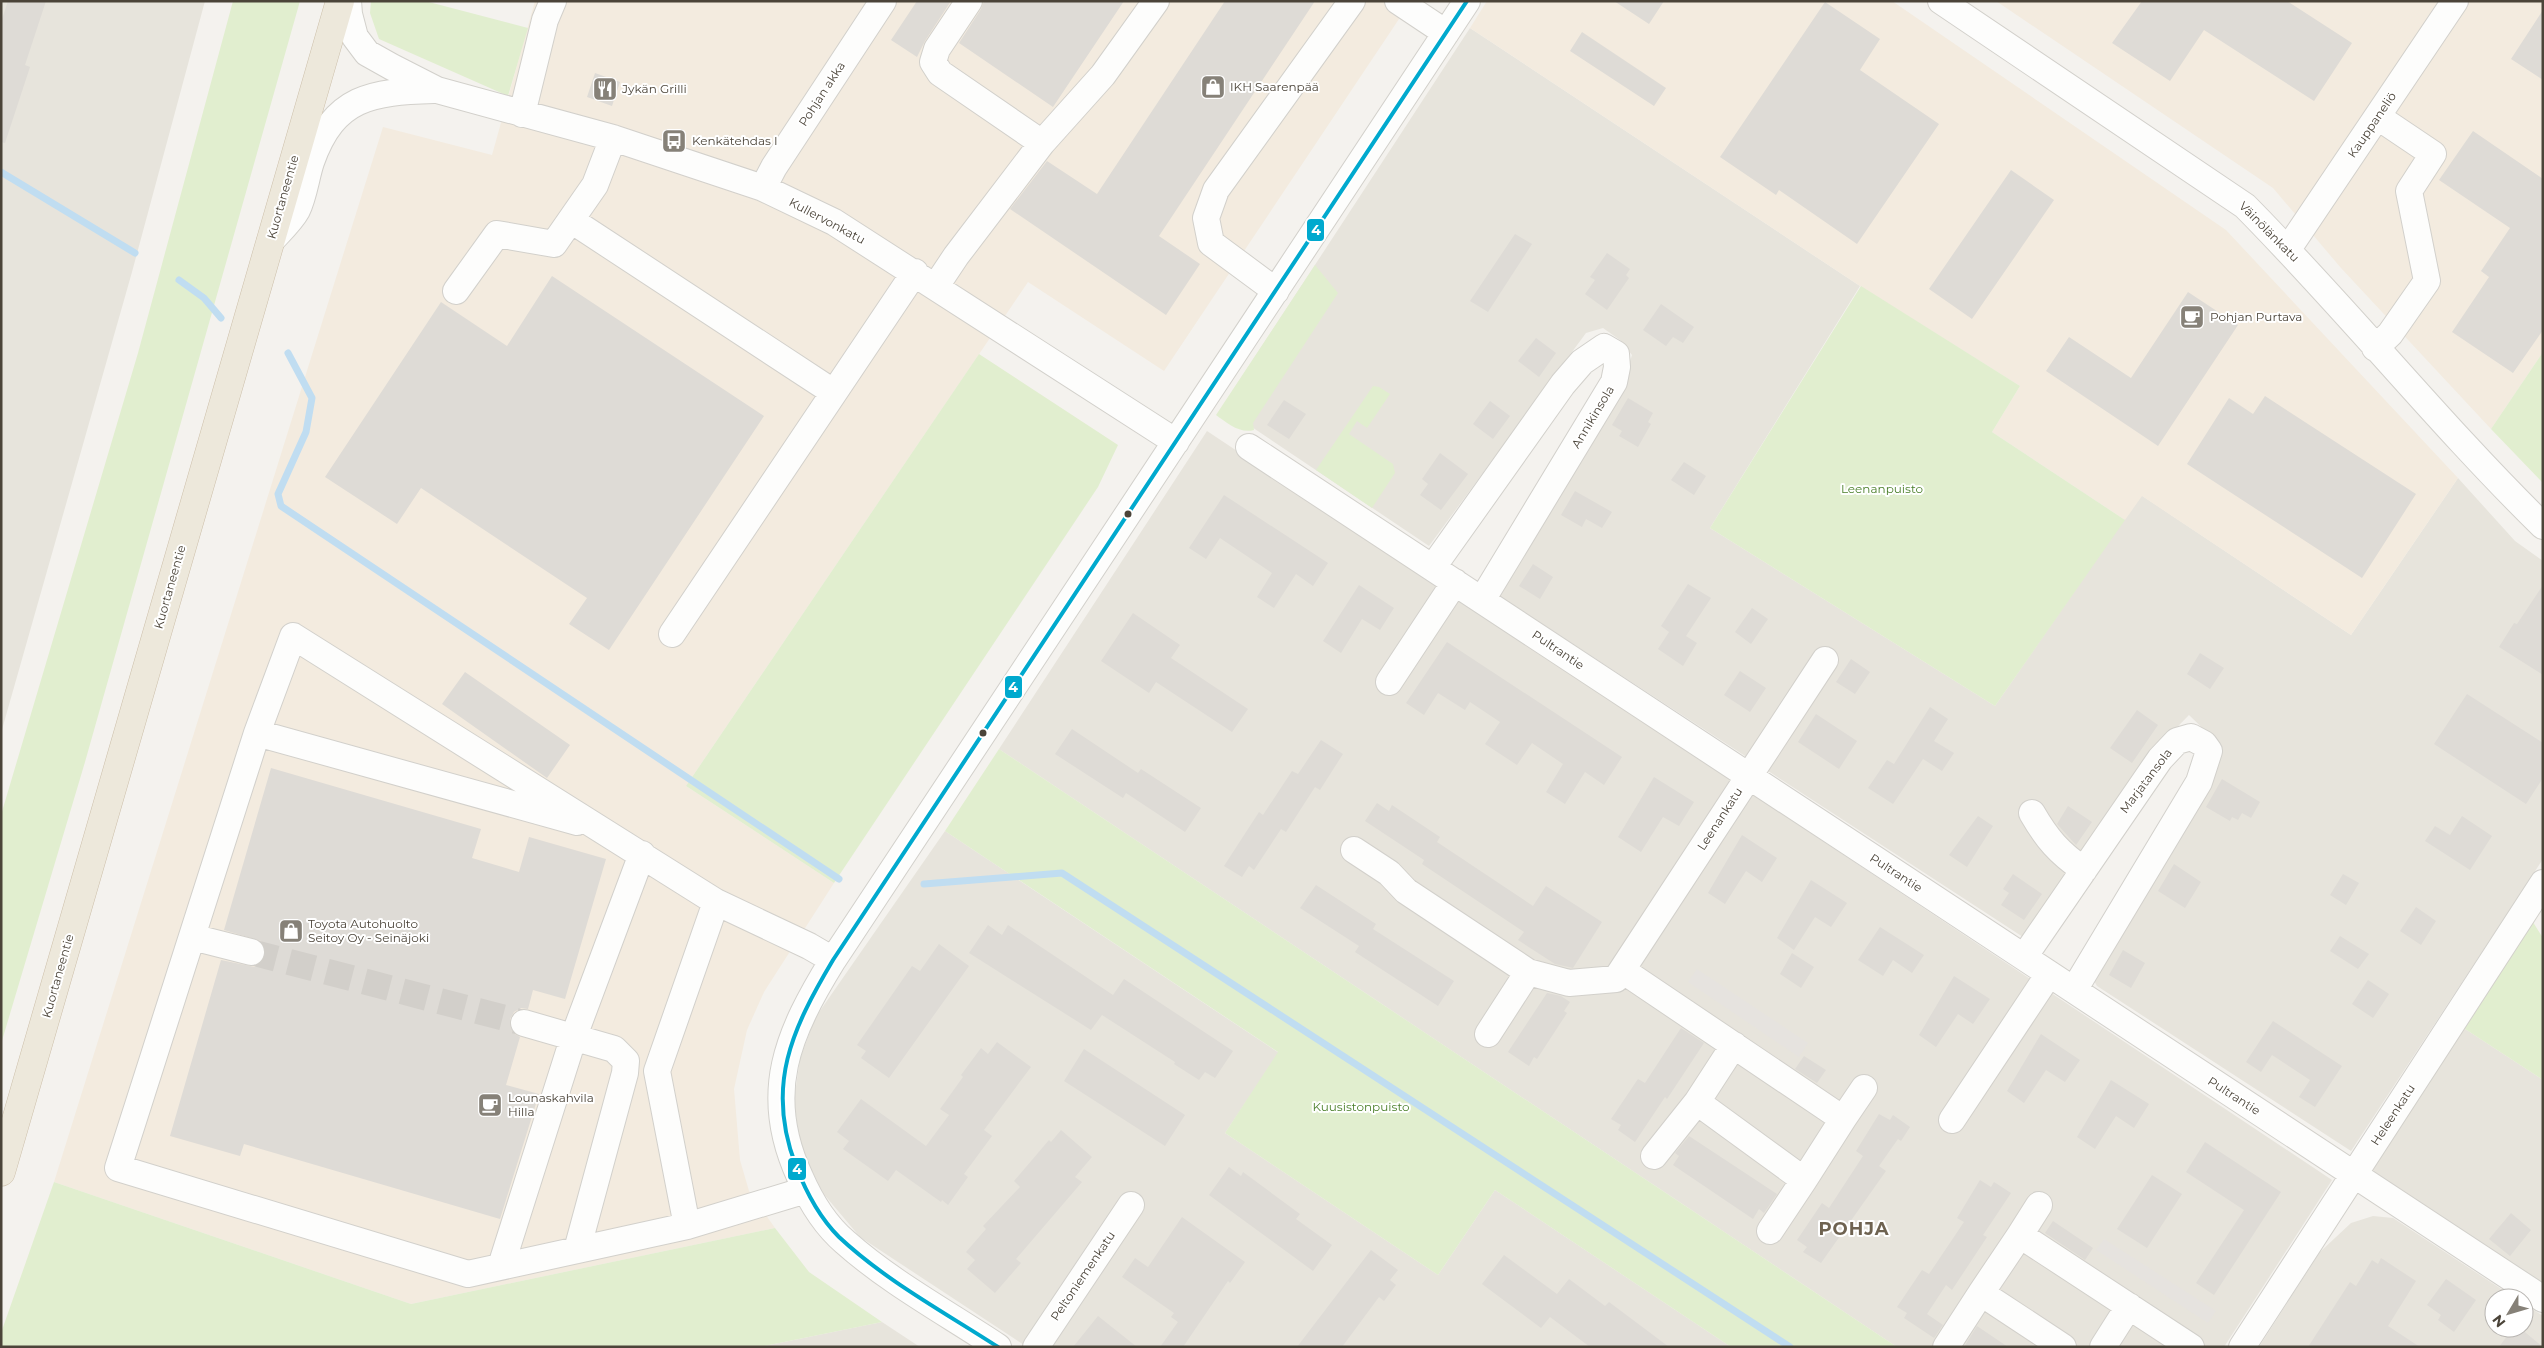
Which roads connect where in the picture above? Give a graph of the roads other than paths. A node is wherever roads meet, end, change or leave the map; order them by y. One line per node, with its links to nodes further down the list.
1 (340, 1): 20 (highway, Kuortaneentie)
2 (348, 1): 13 (street, Kullervonkatu)
3 (553, 1): 14 (street)
4 (883, 1): 18 (street, Pohjan akka)
5 (969, 1): 17 (street)
6 (1156, 1): 17 (street)
7 (1352, 1): 24 (street)
8 (1398, 1): 12 (street)
9 (1468, 1): 12 (street)
10 (1941, 1): 21 (street, Väinölänkatu)
11 (2456, 1): 15 (street, Kauppaneliö)
12 (1446, 33): 24 (street)
13 (437, 90): 14 (street, Kullervonkatu); 20 (street, Kullervonkatu)
14 (522, 114): 16 (street, Kullervonkatu)
15 (2378, 117): 21 (street, Kauppaneliö); 25 (street)
16 (613, 138): 18 (street, Kullervonkatu); 19 (street)
17 (1042, 143): 22 (street)
18 (764, 188): 22 (street, Kullervonkatu)
19 (571, 220): 23 (street); 26 (street)
20 (269, 244): 62 (highway, Kuortaneentie)
21 (2288, 249): 25 (street, Väinölänkatu)
22 (925, 279): 26 (street); 27 (street, Kullervonkatu)
23 (456, 291)
24 (1276, 291): 27 (street)
25 (2375, 348): 29 (street, Väinölänkatu)
26 (834, 392): 33 (street)
27 (1176, 442): 48 (street)
28 (1249, 447): 30 (street, Pultrantie)
29 (2543, 526)
30 (1432, 567): 31 (street, Pultrantie); 32 (street, Annikinsola)
31 (1455, 582): 32 (street, Pultrantie); 35 (street)
32 (1482, 600): 37 (street, Pultrantie)
33 (672, 634)
34 (1825, 660): 37 (street, Leenankatu)
35 (1389, 682)
36 (257, 733): 39 (street); 39 (street); 45 (street)
37 (1749, 776): 47 (street, Pultrantie); 50 (street, Leenankatu)
38 (2032, 813): 42 (street)
39 (606, 830): 41 (street)
40 (1354, 850): 49 (street)
41 (642, 854): 44 (street); 55 (street)
42 (2084, 870): 47 (street, Marjatansola); 52 (street, Marjatansola)
43 (2543, 883): 63 (street, Heleenkatu)
44 (716, 902): 48 (street); 68 (street)
45 (192, 937): 46 (street); 72 (street)
46 (251, 952)
47 (2024, 958): 51 (street, Pultrantie)
48 (833, 960): 65 (street)
49 (1528, 972): 50 (street); 54 (street)
50 (1619, 974): 56 (street)
51 (2049, 974): 52 (street, Pultrantie); 60 (street)
52 (2074, 990): 63 (street, Pultrantie)
53 (524, 1023): 55 (street)
54 (1488, 1034)
55 (574, 1036): 71 (street); 72 (street)
56 (1734, 1045): 58 (street); 59 (street)
57 (1864, 1088): 59 (street)
58 (1697, 1102): 61 (street); 64 (street)
59 (1843, 1118): 64 (street)
60 (1952, 1120)
61 (1654, 1156)
62 (1, 1172)
63 (2354, 1175): 74 (street, Pultrantie); 82 (street, Heleenkatu)
64 (1804, 1180): 69 (street)
65 (806, 1190): 68 (street); 76 (street)
66 (1131, 1205): 77 (street, Peltoniemenkatu)
67 (2039, 1205): 70 (street)
68 (687, 1226): 71 (street)
69 (1770, 1231)
70 (2020, 1234): 73 (street); 75 (street)
71 (577, 1250): 72 (street)
72 (501, 1266)
73 (1981, 1293): 78 (street); 79 (street)
74 (2543, 1300)
75 (2129, 1306): 80 (street); 81 (street)
76 (998, 1347)
77 (1036, 1347)
78 (1946, 1347)
79 (2063, 1347)
80 (2103, 1347)
81 (2191, 1347)
82 (2242, 1347)

